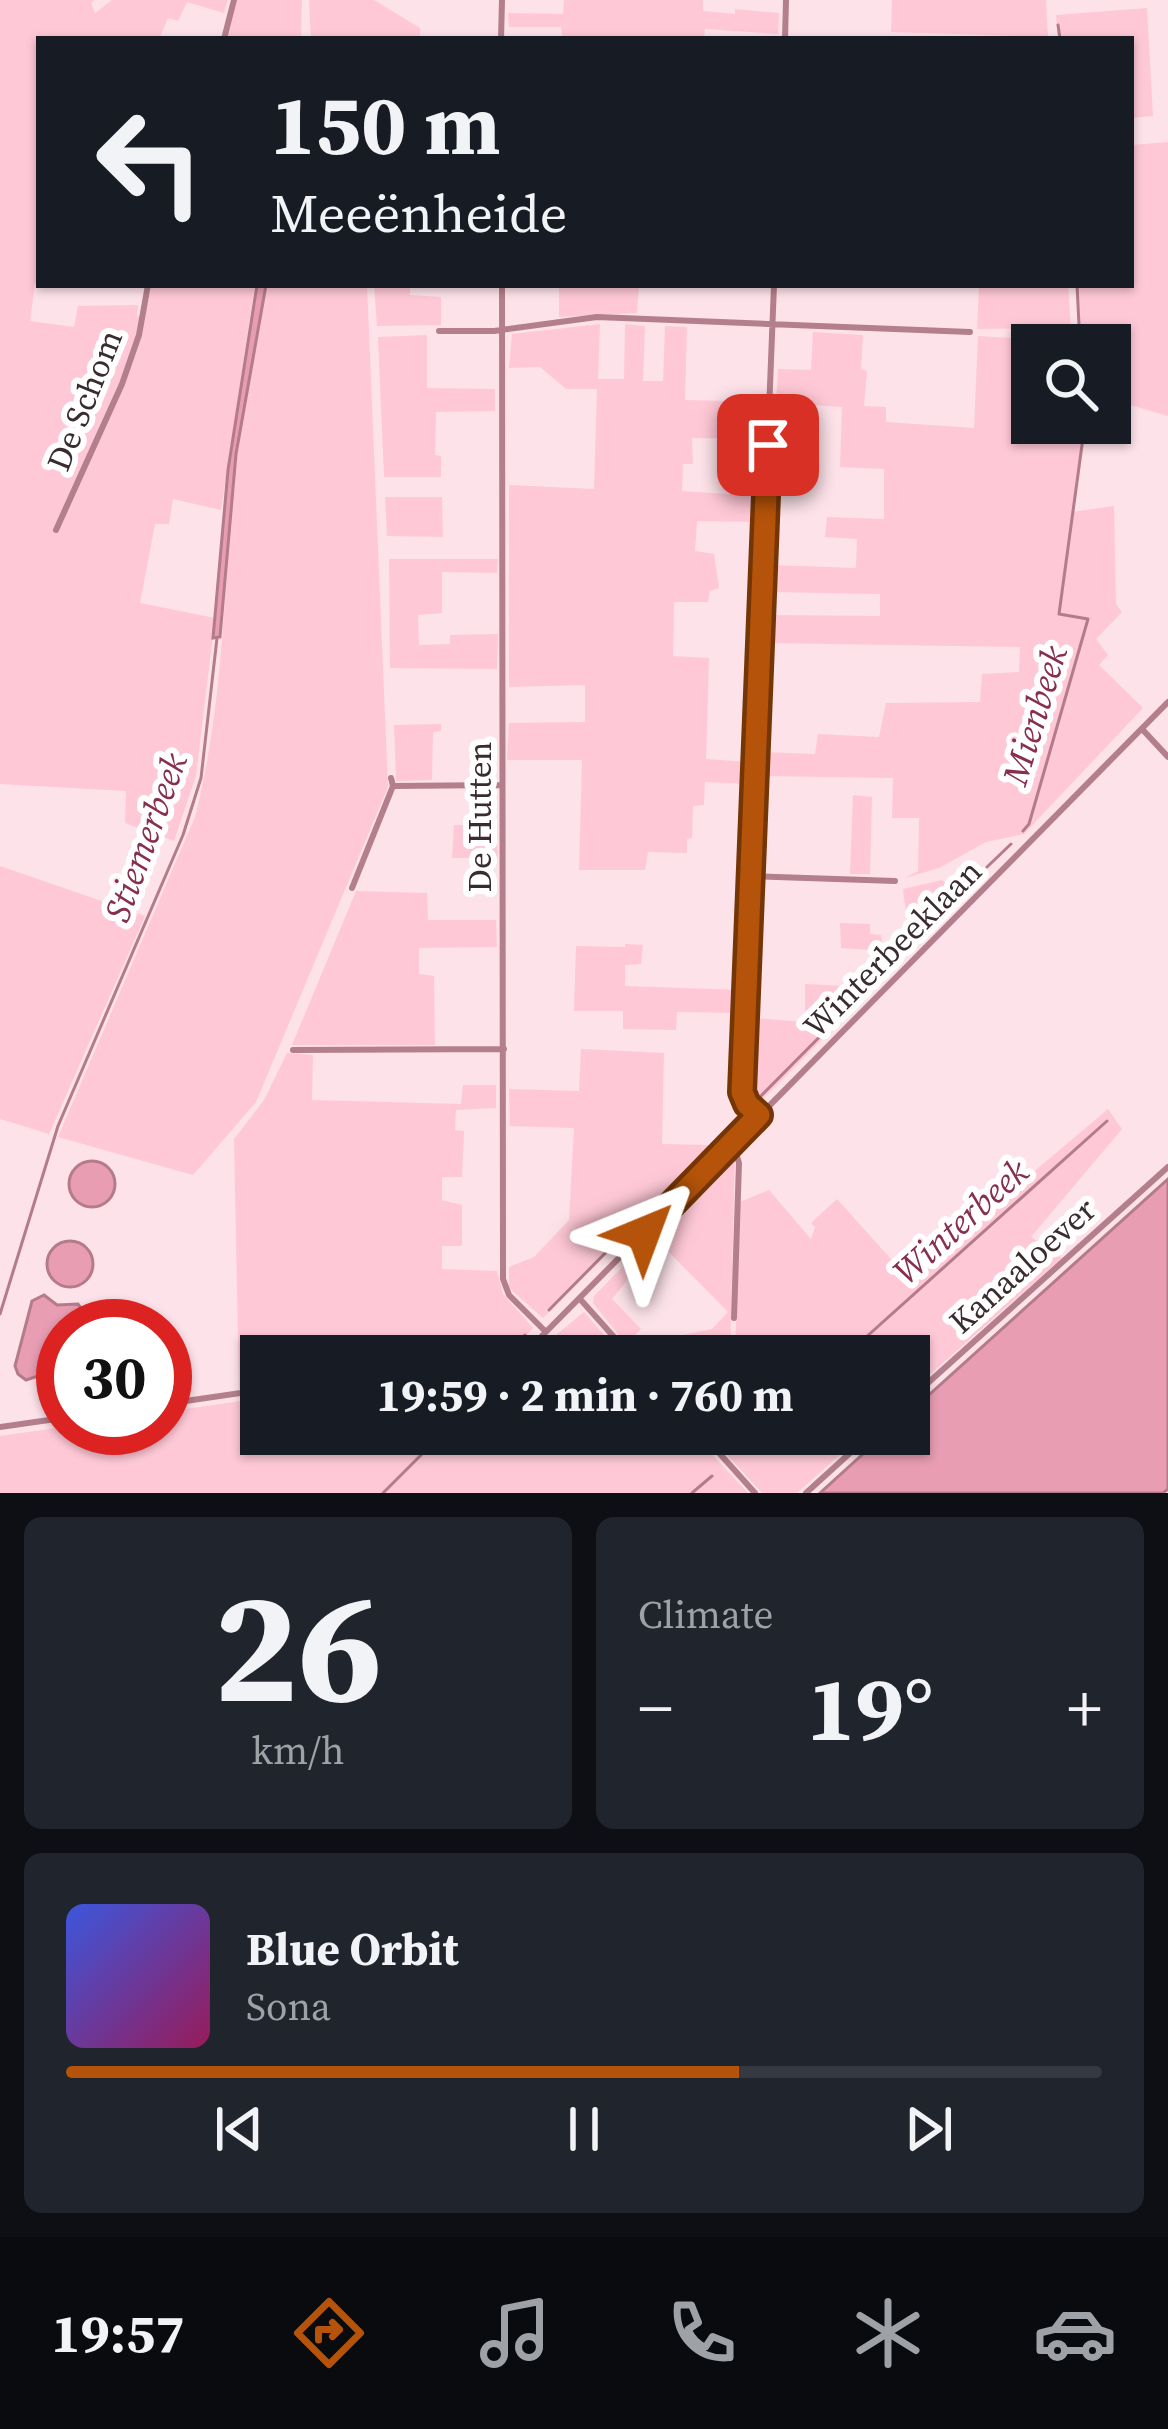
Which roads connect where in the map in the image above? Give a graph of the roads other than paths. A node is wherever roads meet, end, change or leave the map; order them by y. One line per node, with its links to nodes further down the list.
1 (234, 0): 4 (street)
2 (502, 0): 5 (street)
3 (786, 0): 6 (street)
4 (225, 36)
5 (501, 36)
6 (785, 36)
7 (147, 288): 14 (street, De Schom)
8 (502, 288): 11 (street, De Hutten)
9 (774, 288): 10 (street)
10 (772, 324): 11 (street); 13 (street); 19 (street)
11 (502, 330): 12 (street); 18 (street, De Hutten)
12 (439, 331)
13 (970, 332)
14 (56, 530)
15 (1168, 702): 16 (street, Winterbeeklaan)
16 (1142, 729): 17 (street); 24 (street, Winterbeeklaan)
17 (1168, 757)
18 (502, 785): 21 (street); 22 (street, De Hutten)
19 (751, 876): 20 (street); 24 (street)
20 (895, 881)
21 (352, 888)
22 (504, 1049): 23 (street); 29 (street, De Hutten)
23 (293, 1050)
24 (759, 1115): 25 (street, Winterbeeklaan)
25 (733, 1142): 27 (street, Winterbeeklaan); 28 (street)
26 (1168, 1166): 32 (street, Kanaaloever)
27 (580, 1299): 29 (street, Winterbeeklaan); 31 (street)
28 (734, 1318)
29 (546, 1332): 30 (street, Winterbeeklaan)
30 (543, 1335)
31 (613, 1335)
32 (930, 1381)
33 (240, 1393): 34 (street)
34 (192, 1399)
35 (36, 1422): 36 (street)
36 (0, 1427)
37 (721, 1455): 39 (street)
38 (848, 1455): 40 (street)
39 (755, 1493)
40 (806, 1493)

